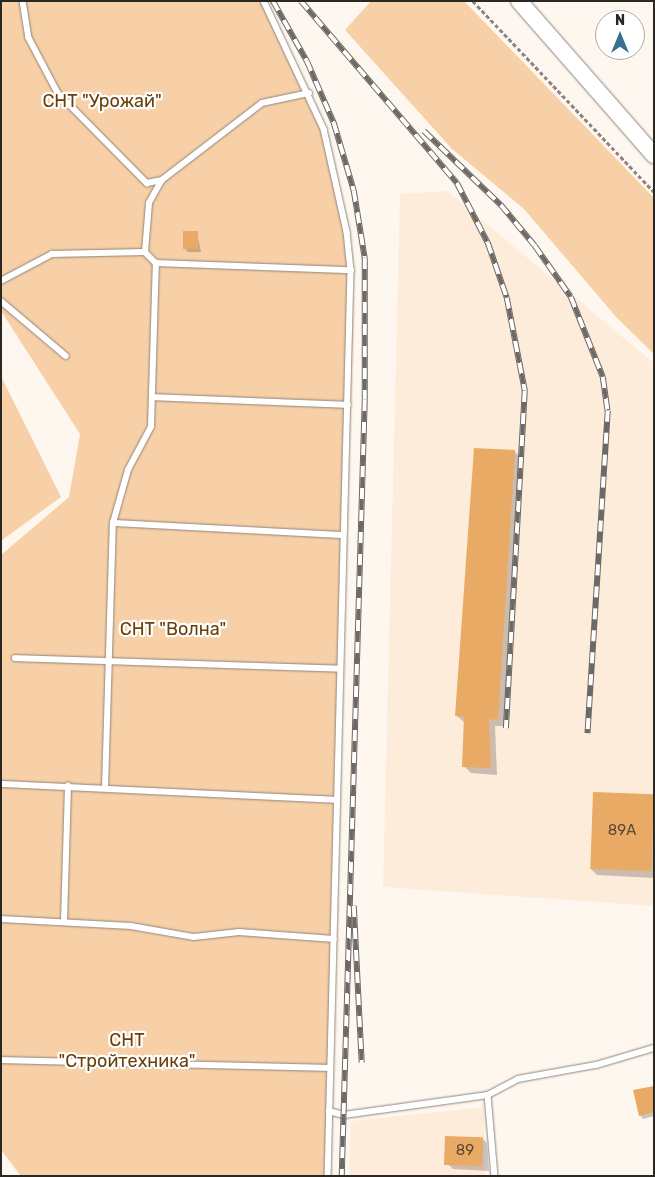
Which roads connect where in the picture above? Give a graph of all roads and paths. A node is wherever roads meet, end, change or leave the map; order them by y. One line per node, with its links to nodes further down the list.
1 (23, 1): 7 (lane)
2 (264, 1): 5 (lane)
3 (473, 1): 8 (path)
4 (519, 1): 6 (street)
5 (309, 93): 7 (lane); 11 (lane)
6 (654, 155)
7 (162, 180): 9 (lane)
8 (654, 192)
9 (145, 252): 10 (lane); 12 (lane)
10 (156, 263): 11 (lane); 15 (lane)
11 (351, 270): 16 (lane)
12 (1, 281)
13 (1, 301): 14 (lane)
14 (66, 356)
15 (152, 397): 16 (lane); 17 (lane)
16 (348, 405): 18 (lane)
17 (113, 523): 18 (lane); 20 (lane)
18 (342, 535): 21 (lane)
19 (15, 658): 20 (lane)
20 (108, 662): 21 (lane); 24 (lane)
21 (339, 669): 25 (lane)
22 (1, 784): 23 (lane)
23 (68, 786): 24 (lane); 27 (lane)
24 (105, 788): 25 (lane)
25 (336, 800): 28 (lane)
26 (1, 919): 27 (lane)
27 (64, 921): 28 (lane)
28 (334, 939): 31 (lane)
29 (654, 1048): 32 (lane)
30 (1, 1060): 31 (lane)
31 (330, 1068): 33 (lane)
32 (488, 1095): 33 (lane); 35 (lane)
33 (329, 1111): 34 (lane)
34 (328, 1176)
35 (495, 1176)

